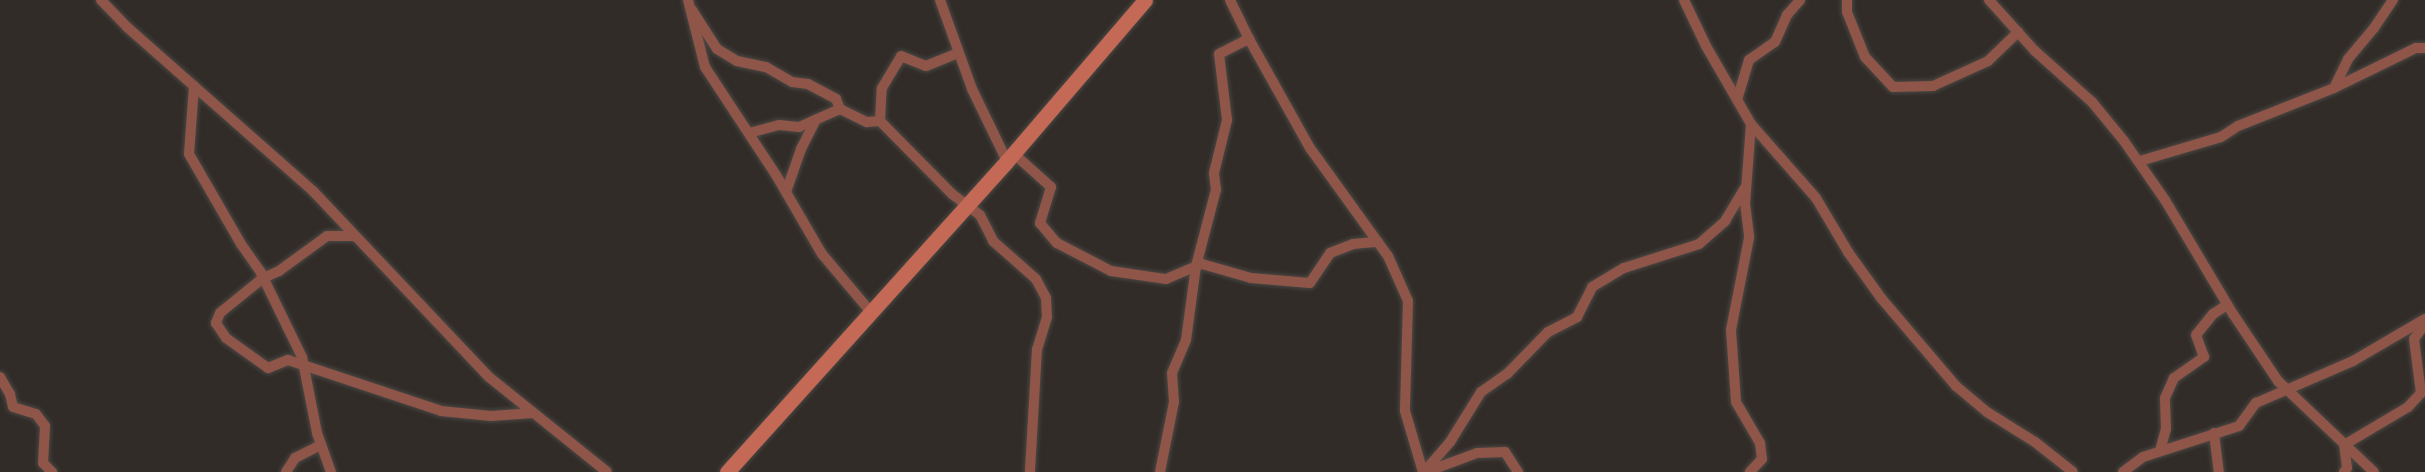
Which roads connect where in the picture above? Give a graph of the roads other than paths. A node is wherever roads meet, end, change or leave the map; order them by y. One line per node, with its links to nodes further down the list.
1 (101, 0): 15 (street)
2 (940, 0): 14 (street)
3 (1145, 0): 23 (main road)
4 (1230, 0): 12 (street)
5 (1684, 0): 17 (street)
6 (1800, 0): 17 (street)
7 (1847, 0): 11 (street)
8 (1989, 0): 11 (street)
9 (2393, 0): 16 (street)
10 (688, 2): 18 (street); 22 (street)
11 (2018, 32): 24 (street)
12 (1249, 39): 29 (street); 30 (street)
13 (2425, 48): 16 (street)
14 (958, 53): 20 (street); 23 (street)
15 (194, 86): 28 (street); 31 (street)
16 (2334, 88): 24 (street)
17 (1737, 100): 21 (street)
18 (840, 110): 19 (street); 20 (street)
19 (816, 120): 22 (street); 26 (street)
20 (880, 121): 27 (street)
21 (1751, 124): 25 (street); 55 (street)
22 (749, 133): 26 (street)
23 (1010, 157): 27 (main road); 30 (street)
24 (2140, 161): 32 (street)
25 (1746, 188): 52 (street); 54 (street)
26 (786, 192): 33 (street)
27 (966, 205): 33 (main road); 50 (street)
28 (355, 236): 31 (street); 39 (street)
29 (1378, 242): 30 (street); 52 (street)
30 (1196, 266): 51 (street)
31 (263, 278): 36 (street); 36 (street)
32 (2228, 305): 38 (street); 43 (street)
33 (870, 311): 49 (main road)
34 (2425, 319): 38 (street)
35 (2425, 324): 41 (street)
36 (303, 365): 39 (street); 42 (street)
37 (0, 377): 45 (street)
38 (2285, 390): 40 (street); 41 (street)
39 (533, 413): 48 (street)
40 (2214, 433): 43 (street); 57 (street)
41 (2344, 444): 58 (street); 59 (street)
42 (321, 445): 44 (street); 46 (street)
43 (2160, 451): 56 (street)
44 (329, 467): 47 (street)
45 (52, 472)
46 (286, 472)
47 (321, 472)
48 (607, 472)
49 (727, 472)
50 (1030, 472)
51 (1160, 472)
52 (1424, 472): 53 (street)
53 (1518, 472)
54 (1750, 472)
55 (2073, 472)
56 (2122, 472)
57 (2219, 472)
58 (2344, 472)
59 (2374, 472)

